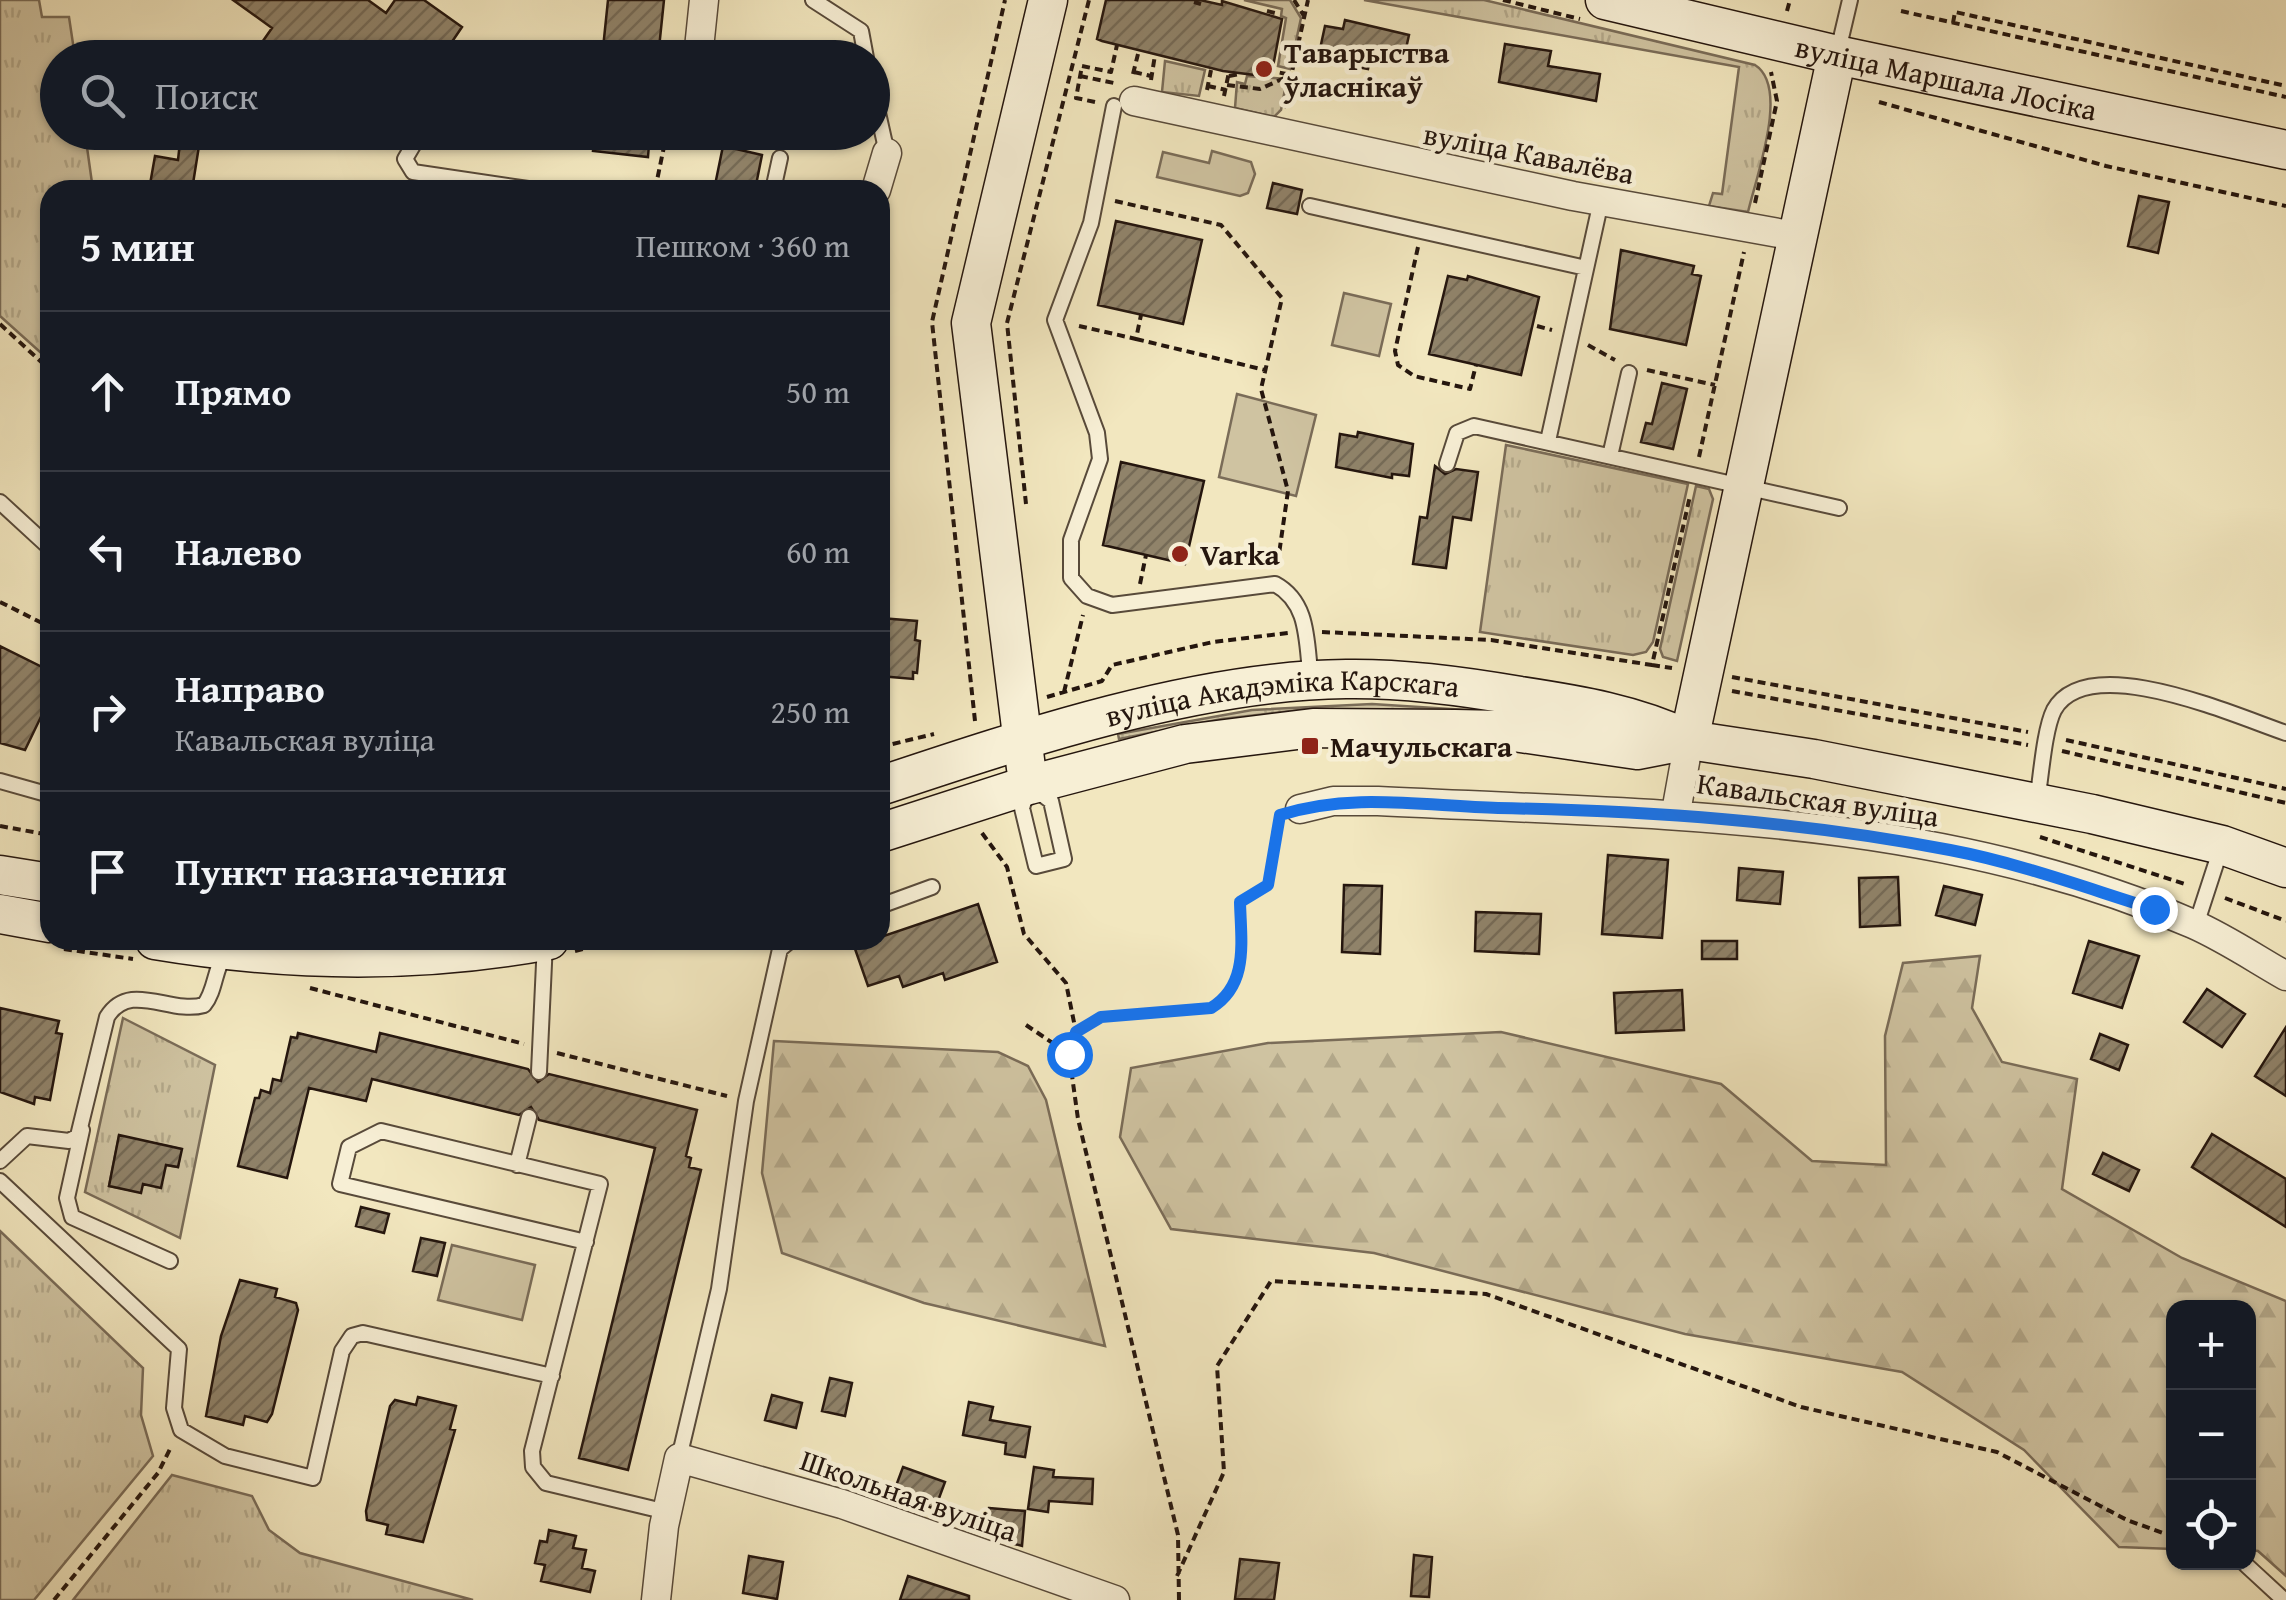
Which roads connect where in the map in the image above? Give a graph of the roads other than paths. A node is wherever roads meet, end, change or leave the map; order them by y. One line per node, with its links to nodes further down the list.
1 (704, 0): 6 (street)
2 (813, 0): 7 (lane)
3 (1048, 0): 31 (main road)
4 (1849, 0): 8 (lane)
5 (1593, 9): 8 (main road, вуліца Маршала Лосіка)
6 (700, 40)
7 (862, 40)
8 (1837, 56): 12 (main road, вуліца Маршала Лосіка); 20 (main road)
9 (1123, 98): 18 (street, вуліца Кавалёва); 30 (lane)
10 (411, 150): 15 (lane)
11 (886, 150): 13 (lane)
12 (2286, 150)
13 (887, 154): 17 (street)
14 (780, 158): 16 (lane)
15 (425, 180)
16 (775, 180)
17 (879, 180)
18 (1601, 202): 20 (street, вуліца Кавалёва); 21 (lane)
19 (1310, 206): 21 (lane)
20 (1794, 236): 26 (main road)
21 (1586, 268): 23 (lane)
22 (1629, 373): 24 (lane)
23 (1548, 441): 24 (lane); 25 (lane)
24 (1610, 456): 26 (lane)
25 (1447, 464)
26 (1741, 486): 28 (lane); 33 (main road)
27 (0, 502): 29 (lane)
28 (1838, 508)
29 (40, 539)
30 (1311, 681): 31 (main road, вуліца Акадэміка Карскага); 33 (main road, вуліца Акадэміка Карскага)
31 (1020, 726): 35 (main road, вуліца Акадэміка Карскага); 36 (main road)
32 (2286, 734): 38 (lane)
33 (1689, 740): 36 (main road, вуліца Акадэміка Карскага); 38 (main road, вуліца Акадэміка Карскага); 40 (street, Кавальская вуліца)
34 (0, 782): 37 (lane)
35 (890, 782)
36 (1029, 785): 36 (lane); 41 (main road, вуліца Акадэміка Карскага)
37 (40, 792)
38 (2037, 802): 42 (main road, вуліца Акадэміка Карскага)
39 (1300, 809): 40 (street, Кавальская вуліца)
40 (1676, 812): 50 (street, Кавальская вуліца)
41 (890, 830)
42 (2222, 846): 43 (main road, вуліца Акадэміка Карскага); 50 (lane)
43 (2286, 868)
44 (0, 876): 45 (main road)
45 (40, 882)
46 (932, 888): 47 (lane)
47 (890, 903)
48 (0, 914): 49 (main road)
49 (40, 921)
50 (2196, 925): 56 (street, Кавальская вуліца)
51 (214, 950): 55 (main road)
52 (462, 950): 55 (main road)
53 (547, 950): 57 (lane)
54 (780, 950): 66 (lane)
55 (226, 952): 59 (lane)
56 (2286, 976)
57 (539, 1072)
58 (528, 1117): 61 (lane)
59 (83, 1126): 60 (lane); 64 (lane)
60 (0, 1161)
61 (518, 1164): 63 (lane); 63 (lane)
62 (0, 1182): 65 (lane)
63 (586, 1242): 65 (lane)
64 (170, 1261)
65 (552, 1376): 67 (lane)
66 (679, 1458): 67 (street); 70 (street, Школьная вуліца)
67 (667, 1512): 69 (street)
68 (2252, 1570): 71 (lane)
69 (656, 1600)
70 (1115, 1600)
71 (2284, 1600)

